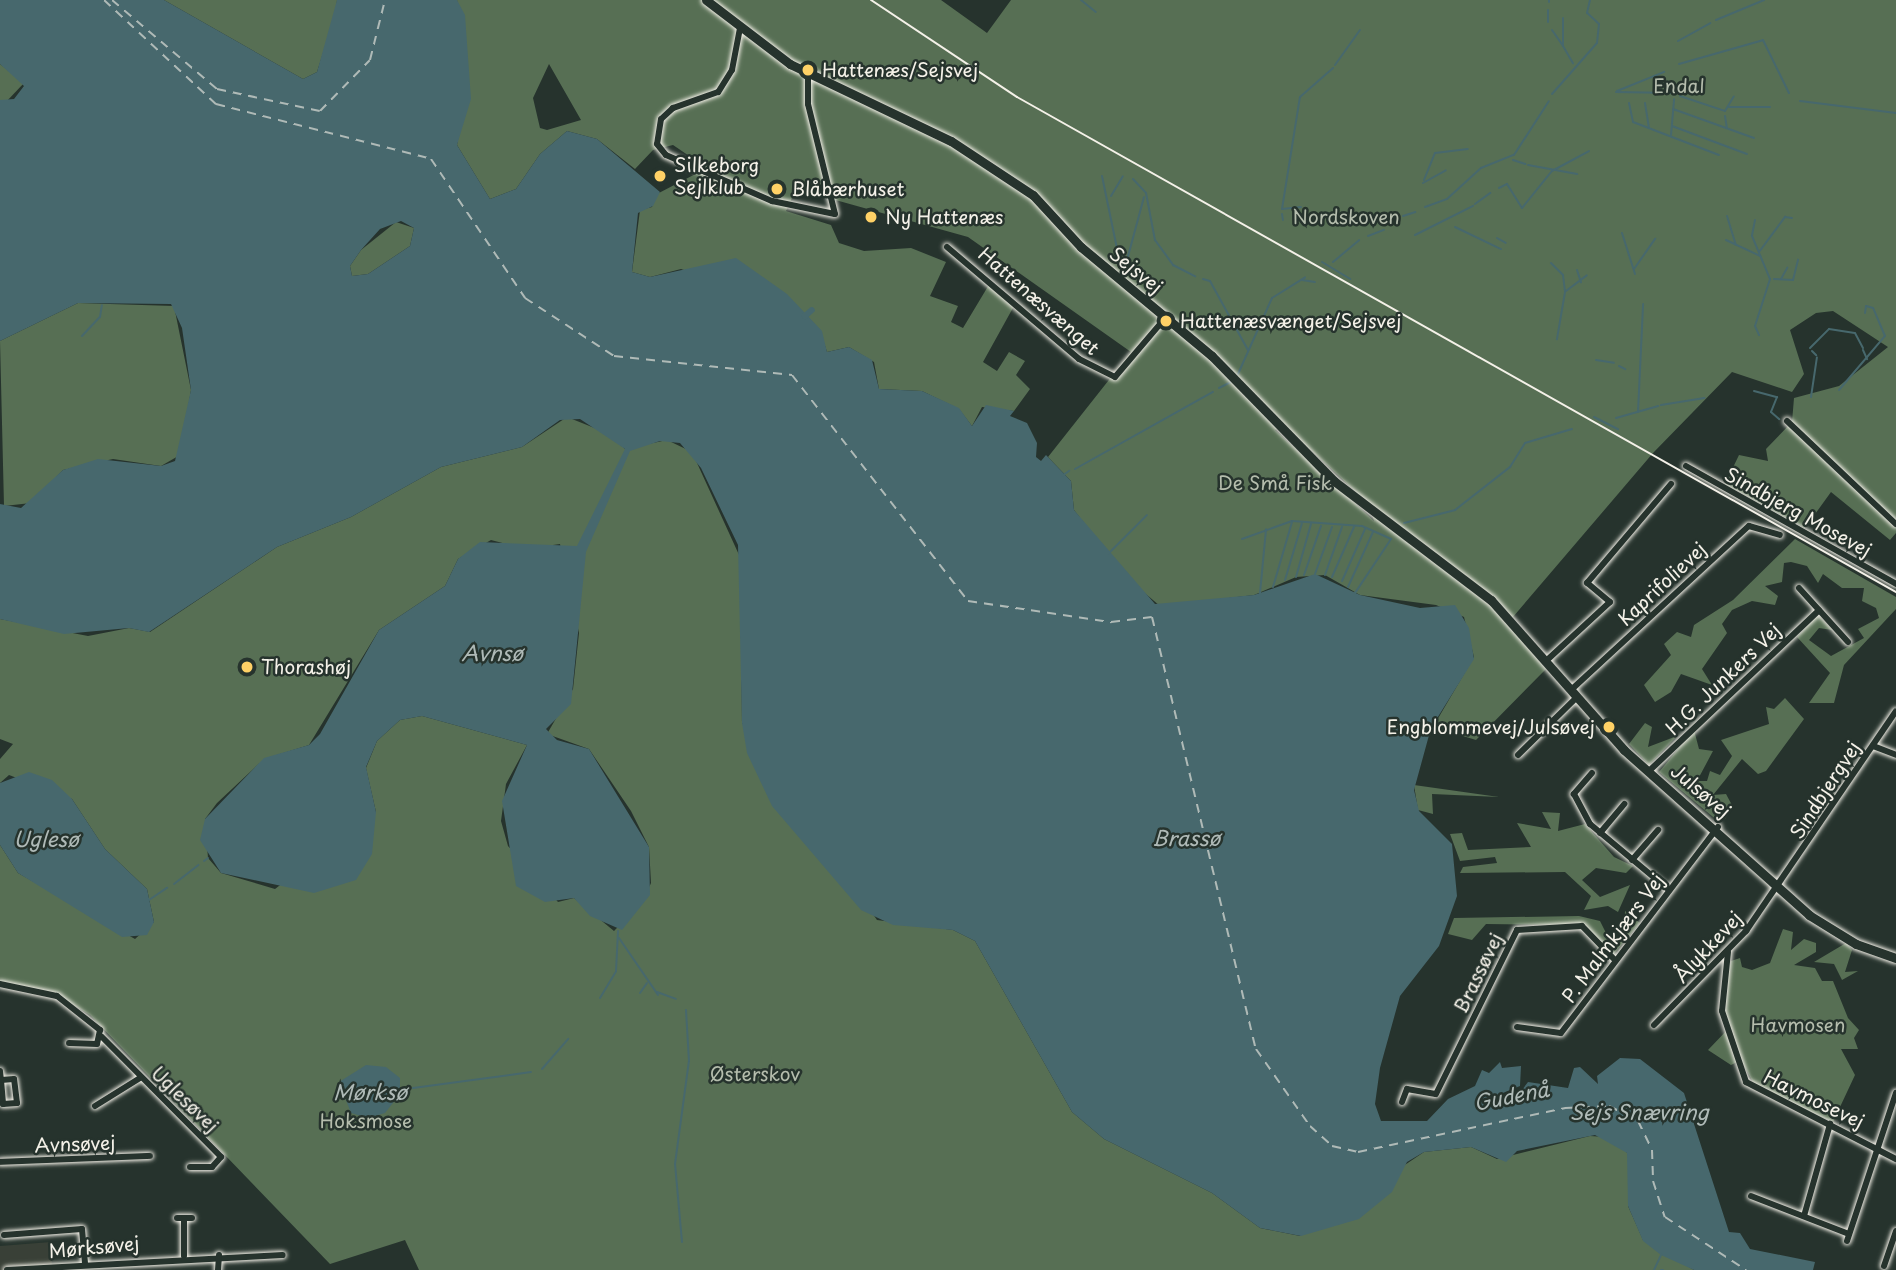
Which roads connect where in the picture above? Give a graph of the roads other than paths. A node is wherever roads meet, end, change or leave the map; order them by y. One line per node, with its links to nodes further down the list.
1 (706, 0): 2 (street, Sejsvej)
2 (740, 28): 3 (street, Sejsvej); 3 (street)
3 (808, 75): 5 (street, Sejsvej)
4 (947, 247): 5 (street, Hattenæsvænget)
5 (1166, 317): 14 (street, Sejsvej)
6 (1787, 421): 9 (street, Sindbjerg Mosevej)
7 (1686, 466): 11 (street, Sindbjerg Mosevej)
8 (1671, 484): 16 (street)
9 (1896, 524)
10 (1780, 535): 17 (street, Kaprifolievej)
11 (1896, 584)
12 (1799, 588): 13 (street)
13 (1819, 610): 15 (street); 22 (street, H.G. Junkers Vej)
14 (1508, 618): 16 (street, Julsøvej)
15 (1848, 642)
16 (1546, 661): 17 (street, Julsøvej)
17 (1574, 693): 20 (street); 22 (street, Julsøvej)
18 (1896, 710): 19 (street, Sindbjergvej)
19 (1872, 746): 21 (street); 29 (street, Sindbjergvej)
20 (1518, 755)
21 (1896, 755)
22 (1649, 771): 25 (street, Julsøvej)
23 (1592, 773): 27 (street)
24 (1624, 804): 27 (street)
25 (1718, 827): 29 (street, Julsøvej); 30 (street, P. Malmkjærs Vej)
26 (1658, 830): 28 (street)
27 (1600, 833): 28 (street)
28 (1632, 860): 30 (street)
29 (1780, 886): 31 (street, Ålykkevej); 32 (street, Julsøvej)
30 (1669, 890): 33 (street, P. Malmkjærs Vej)
31 (1728, 952): 35 (street, Ålykkevej); 45 (street, Havmosevej)
32 (1896, 958)
33 (1615, 960): 36 (street, P. Malmkjærs Vej); 43 (street, Brassøvej)
34 (0, 984): 37 (street, Uglesøvej)
35 (1654, 1025)
36 (1517, 1027)
37 (102, 1037): 38 (street); 40 (street, Uglesøvej)
38 (69, 1043)
39 (0, 1071): 41 (street)
40 (140, 1078): 44 (street); 50 (street, Uglesøvej)
41 (0, 1080)
42 (1896, 1093): 46 (street)
43 (1402, 1102)
44 (95, 1106)
45 (1830, 1124): 46 (street, Havmosevej); 52 (street)
46 (1878, 1148): 48 (street, Havmosevej); 52 (street)
47 (150, 1156): 49 (street, Avnsøvej)
48 (1896, 1159)
49 (0, 1162)
50 (190, 1167)
51 (1751, 1196): 52 (street)
52 (1804, 1216)
53 (184, 1218): 58 (street)
54 (1896, 1231): 60 (street)
55 (4, 1235): 59 (street)
56 (219, 1255): 57 (street, Mørksøvej); 58 (street, Mørksøvej); 63 (street)
57 (283, 1255)
58 (184, 1256): 59 (street, Mørksøvej)
59 (85, 1264): 61 (street, Mørksøvej)
60 (1884, 1266)
61 (57, 1268): 62 (street, Mørksøvej)
62 (7, 1270)
63 (218, 1270)

